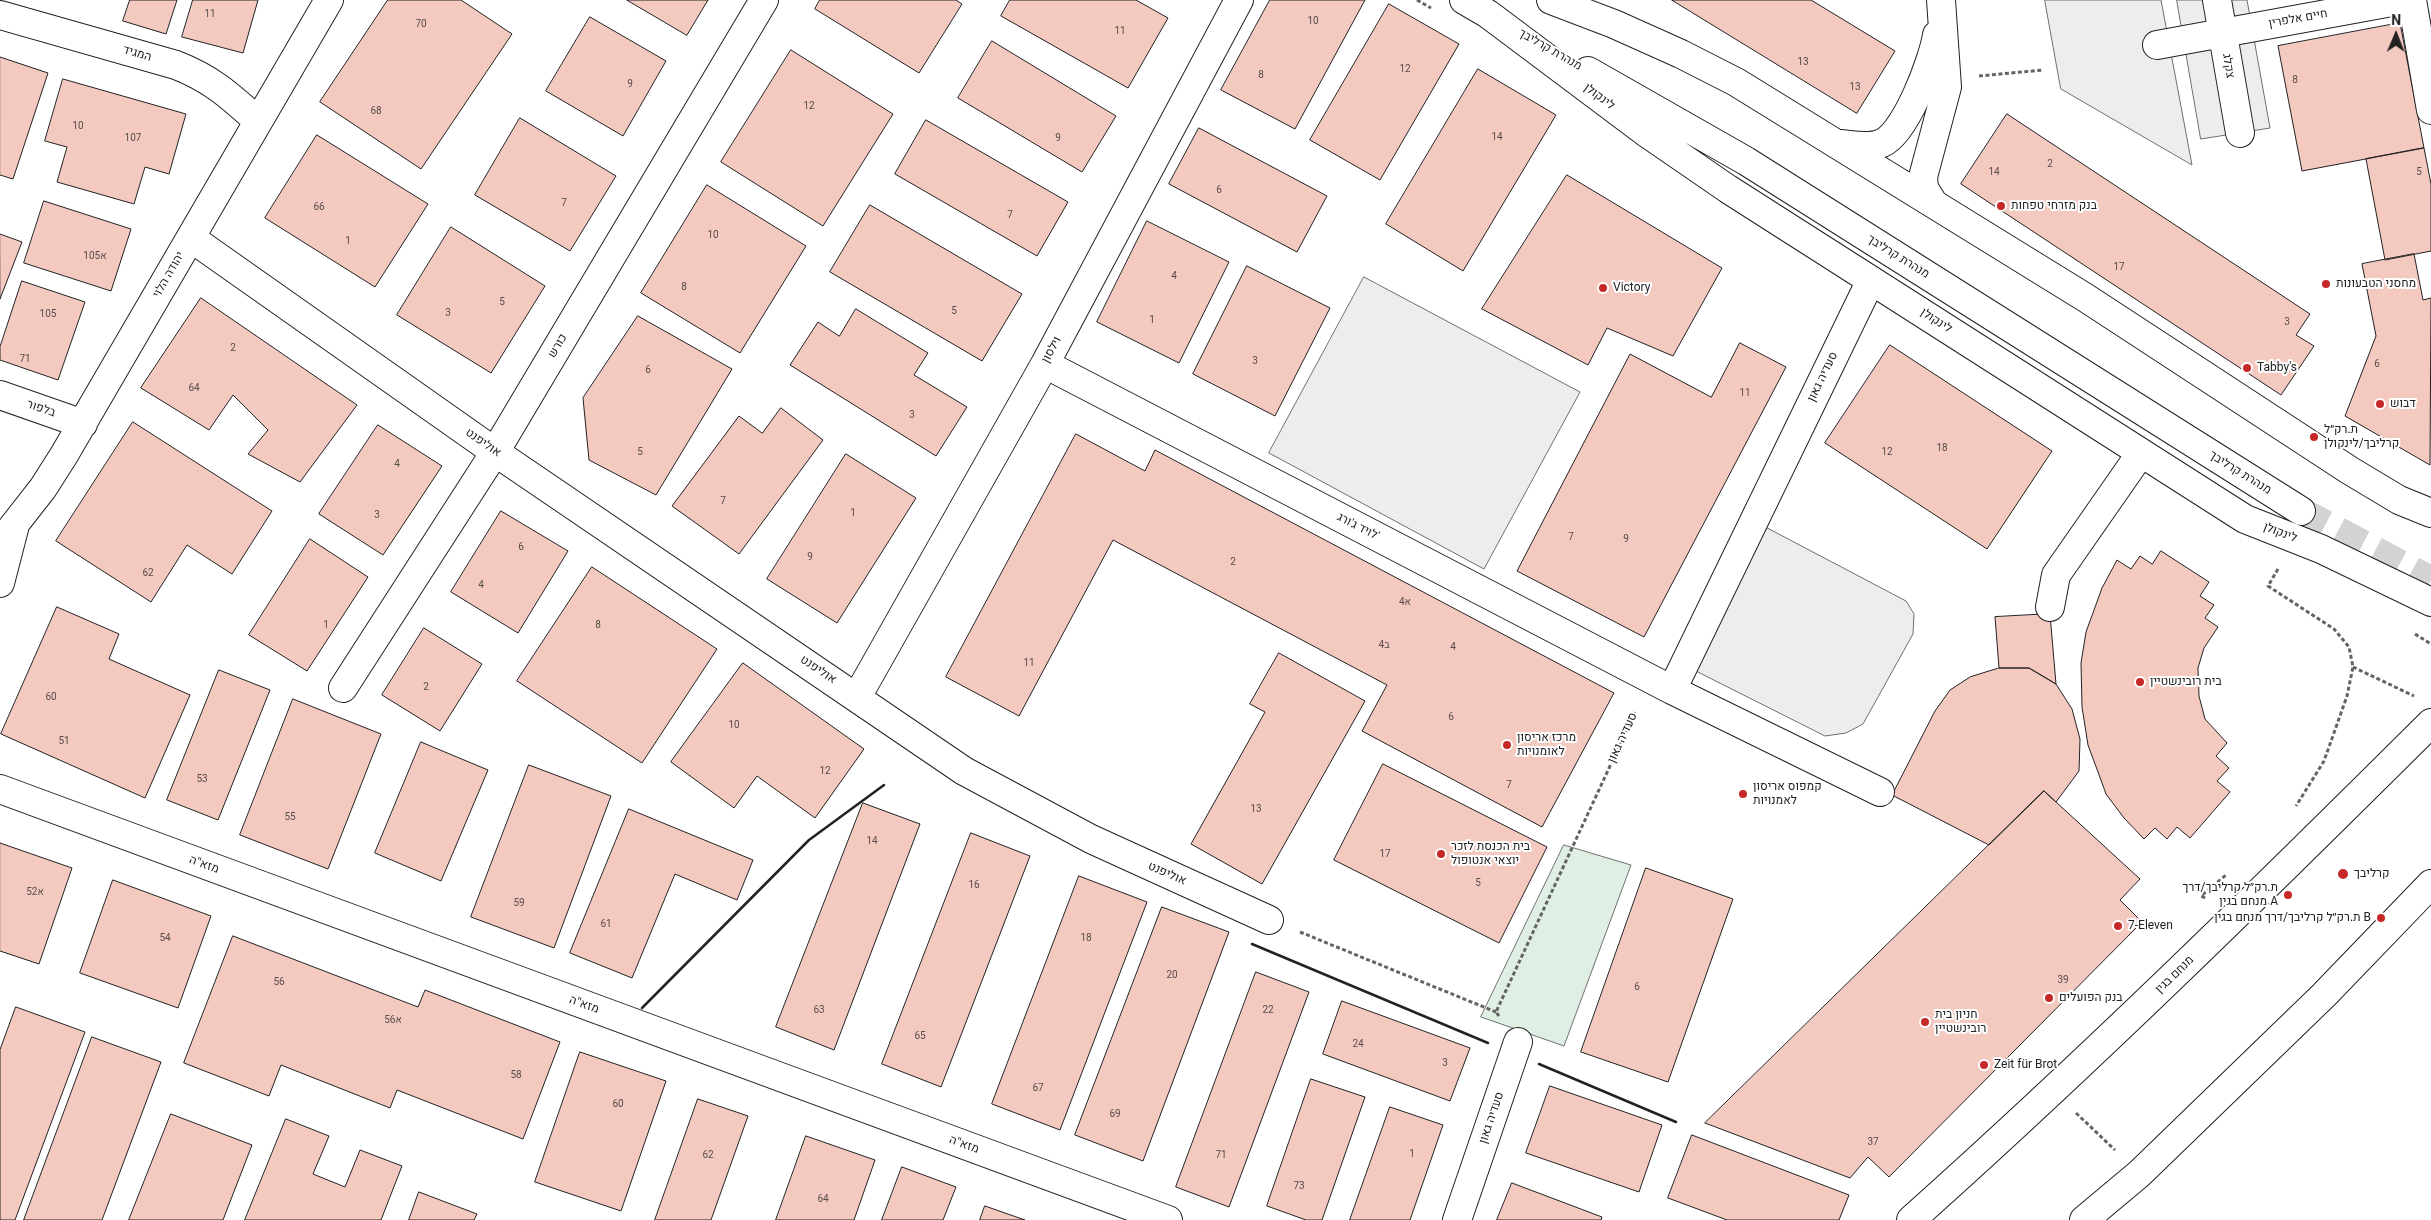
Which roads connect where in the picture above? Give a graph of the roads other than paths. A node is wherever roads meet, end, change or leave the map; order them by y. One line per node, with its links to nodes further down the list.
1 (329, 0): 15 (street, יהודה הלוי)
2 (764, 0): 24 (street, כורש)
3 (1239, 0): 21 (street, וילסון)
4 (1464, 0): 10 (street, לינקולן)
5 (1551, 0): 17 (street)
6 (2217, 0): 12 (street, צקלג)
7 (2403, 0): 12 (street, חיים אלפרין)
8 (2412, 0): 14 (street)
9 (1941, 4): 17 (street); 18 (street)
10 (1488, 14): 20 (street, לינקולן); 26 (street, מנהרת קרליבך)
11 (0, 15): 15 (street, המגיד)
12 (2222, 33): 13 (street, חיים אלפרין); 16 (street, צקלג)
13 (2157, 45)
14 (2431, 110)
15 (258, 121): 19 (street, יהודה הלוי)
16 (2240, 133)
17 (1839, 144): 18 (street)
18 (1932, 201): 27 (street)
19 (191, 238): 23 (street, יהודה הלוי); 24 (street, אוליפנט)
20 (1871, 280): 25 (street, לינקולן); 33 (street, סעדיה גאון)
21 (1045, 364): 33 (street, לויד ג'ורג'); 34 (street, וילסון)
22 (0, 395): 23 (street, בלפור)
23 (83, 424): 28 (street, יהודה הלוי)
24 (495, 452): 32 (street, כורש); 34 (street, אוליפנט)
25 (2141, 453): 30 (street, לינקולן); 31 (street)
26 (2301, 512)
27 (2431, 513)
28 (7, 534): 29 (street)
29 (0, 583)
30 (2431, 602)
31 (2050, 607)
32 (343, 688)
33 (1672, 690): 37 (street, לויד ג'ורג')
34 (857, 697): 39 (street, אוליפנט)
35 (2427, 711): 43 (street, מנחם בגין)
36 (0, 789): 41 (street, מזא''ה)
37 (1880, 792)
38 (2431, 884): 44 (street)
39 (1269, 920)
40 (1518, 1042): 42 (street, סעדיה גאון)
41 (1168, 1220)
42 (1457, 1220)
43 (1911, 1220)
44 (2084, 1220)

